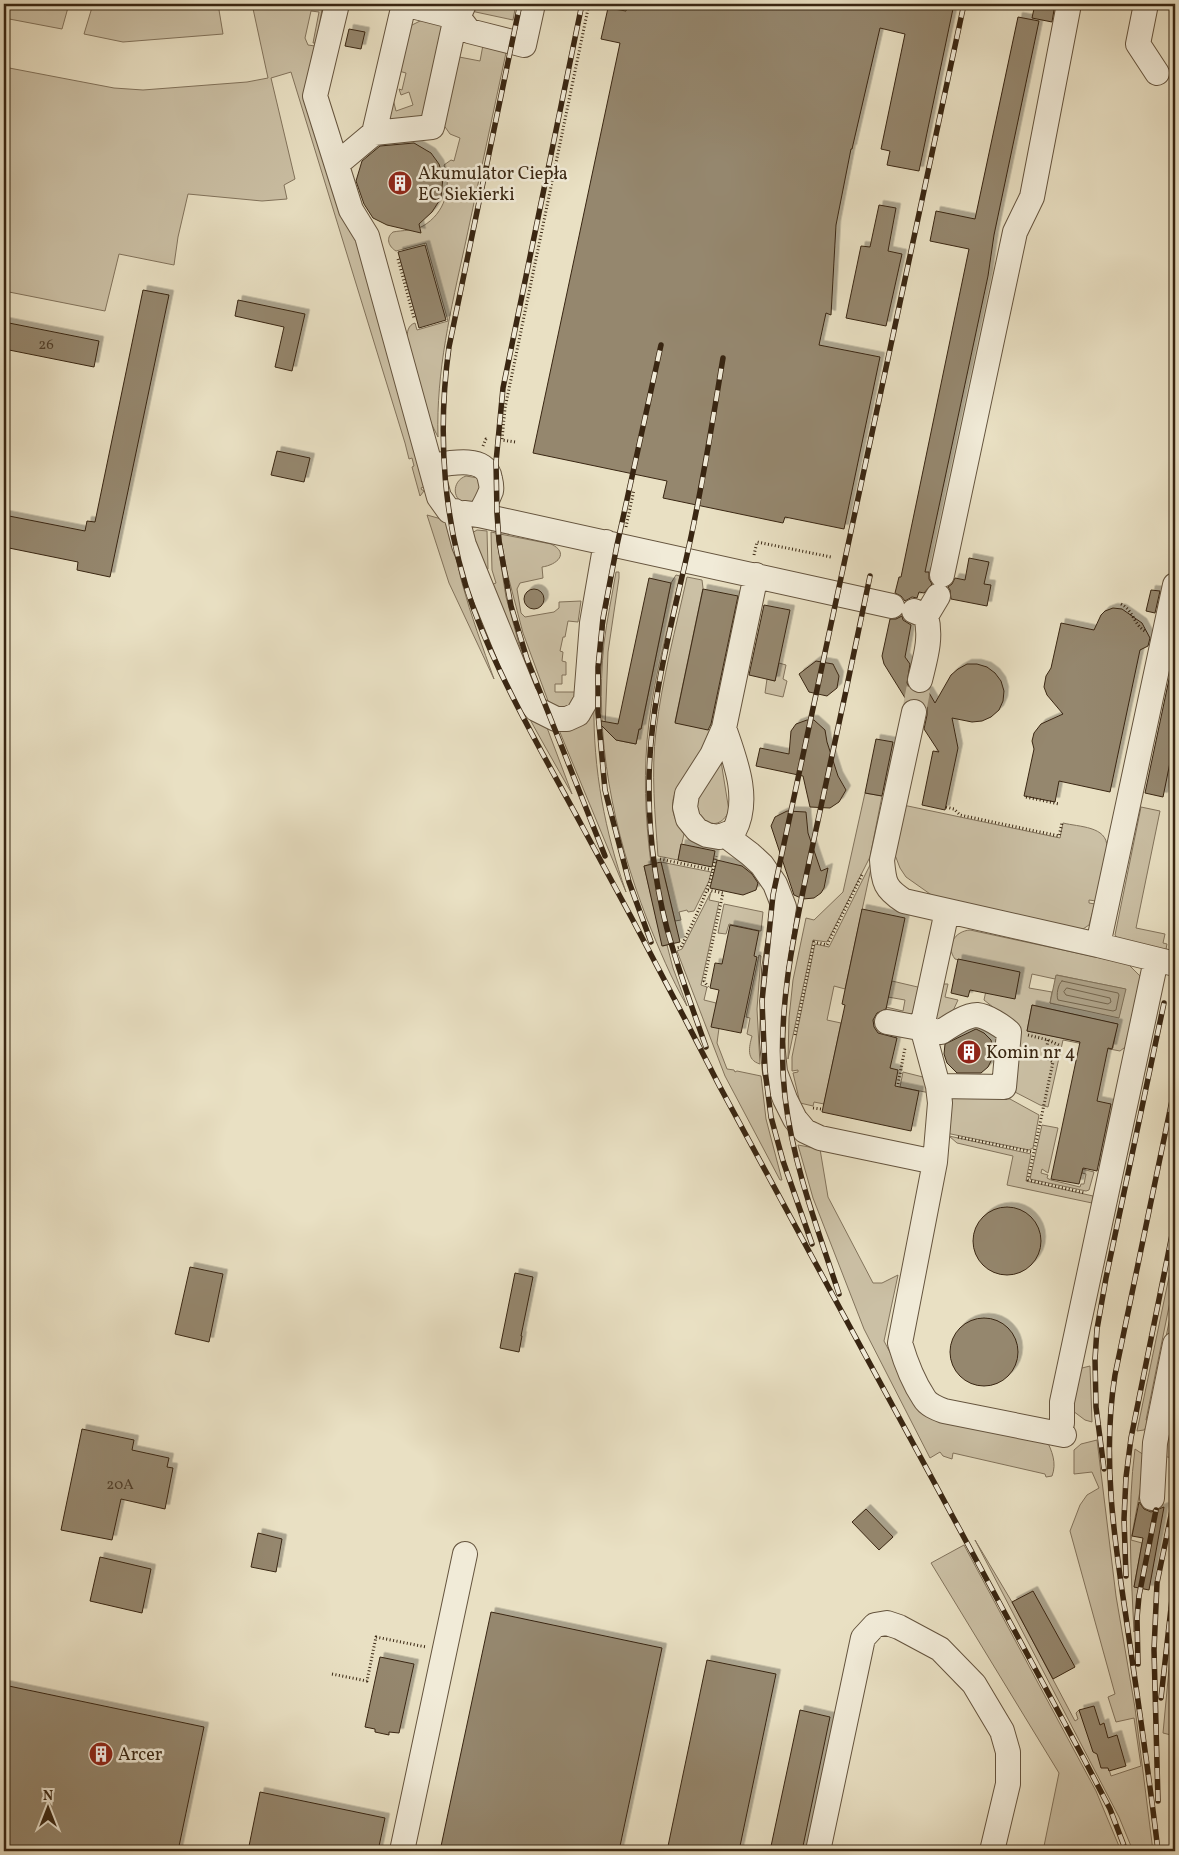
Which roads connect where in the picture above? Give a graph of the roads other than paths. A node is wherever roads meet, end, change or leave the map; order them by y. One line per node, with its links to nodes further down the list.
1 (337, 4): 9 (lane)
2 (404, 4): 6 (lane); 8 (lane)
3 (533, 4): 6 (lane)
4 (1069, 4): 16 (lane)
5 (1146, 4): 7 (lane)
6 (461, 11): 8 (lane)
7 (1157, 73)
8 (374, 133): 9 (lane)
9 (337, 164): 10 (lane)
10 (432, 466): 11 (lane); 12 (lane)
11 (455, 511): 12 (lane); 13 (lane)
12 (479, 515): 13 (lane)
13 (615, 537): 14 (lane)
14 (755, 567): 16 (lane); 19 (lane)
15 (1175, 584): 22 (lane)
16 (923, 601): 17 (lane)
17 (920, 680)
18 (914, 712): 21 (lane)
19 (724, 728): 20 (lane); 20 (lane)
20 (725, 835): 27 (lane)
21 (947, 911): 22 (lane); 25 (lane)
22 (1098, 945): 23 (lane)
23 (1166, 962): 27 (lane)
24 (887, 1022): 25 (lane)
25 (916, 1027): 26 (lane); 26 (lane)
26 (938, 1086): 27 (lane)
27 (936, 1162)
28 (1175, 1344): 29 (lane)
29 (1152, 1498)
30 (465, 1554): 31 (lane)
31 (402, 1851)
32 (818, 1851): 33 (lane)
33 (992, 1851)

